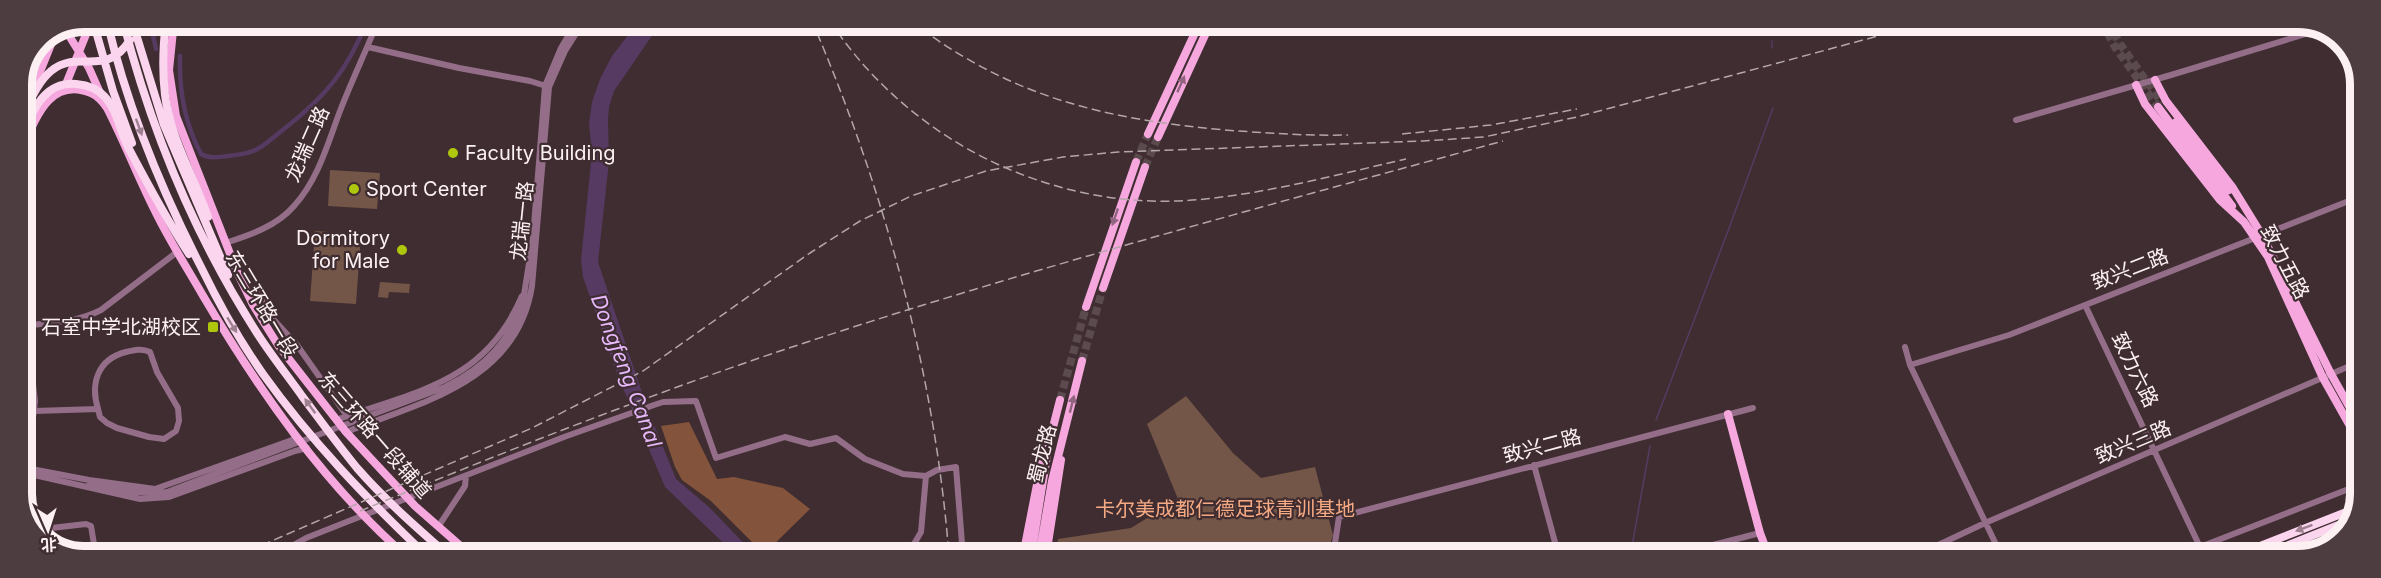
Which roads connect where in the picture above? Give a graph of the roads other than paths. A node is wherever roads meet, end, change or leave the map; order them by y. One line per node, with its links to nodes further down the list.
1 (88, 32): 19 (main road)
2 (95, 32): 36 (highway)
3 (110, 32): 45 (highway, 东三环路一段, one-way to 45)
4 (127, 32): 38 (highway, 东三环路一段)
5 (130, 32): 26 (highway)
6 (135, 32): 38 (highway)
7 (165, 32): 38 (highway)
8 (173, 32): 41 (main road, 东三环路一段辅道)
9 (374, 32): 17 (street, 龙瑞二路)
10 (572, 32): 23 (street)
11 (577, 32): 23 (street)
12 (1195, 32): 32 (main road)
13 (1206, 32): 33 (main road, one-way to 13)
14 (2310, 33): 20 (street)
15 (67, 34): 19 (main road)
16 (51, 43): 24 (main road)
17 (368, 47): 23 (street); 41 (street, 龙瑞二路)
18 (43, 51): 21 (main road)
19 (80, 54): 25 (main road); 28 (main road)
20 (2155, 80): 22 (street); 27 (main road, 致力五路)
21 (32, 83)
22 (2136, 85): 27 (main road, 致力五路); 30 (street)
23 (547, 86): 43 (street, 龙瑞一路)
24 (32, 88)
25 (63, 90): 28 (main road); 31 (main road)
26 (32, 95)
27 (2159, 105): 40 (main road, 致力五路); 40 (main road, 致力五路)
28 (106, 108): 39 (main road)
29 (32, 113): 36 (highway)
30 (2016, 120)
31 (32, 129)
32 (1148, 134)
33 (1158, 137)
34 (1136, 162): 49 (main road, one-way to 49)
35 (1145, 167): 44 (main road)
36 (150, 185): 39 (highway)
37 (2349, 201): 40 (street, 致兴二路)
38 (198, 207): 48 (highway); 48 (highway, 东三环路一段)
39 (164, 221): 42 (main road); 45 (highway)
40 (2258, 237): 47 (street, 致兴二路); 55 (main road, 致力五路)
41 (225, 243): 64 (main road, 东三环路一段辅道)
42 (177, 252): 50 (street); 68 (main road)
43 (529, 285): 63 (street); 67 (street); 78 (street)
44 (1103, 288)
45 (213, 291): 89 (highway, 东三环路一段, one-way to 89)
46 (258, 294): 63 (street)
47 (2085, 304): 53 (street, 致兴二路); 72 (street, 致力六路)
48 (240, 306): 90 (highway, 东三环路一段, one-way to 48)
49 (1086, 307)
50 (32, 325)
51 (1905, 347): 53 (street)
52 (1082, 361): 70 (main road, 蜀龙路, one-way to 52)
53 (1910, 365): 81 (street)
54 (2350, 366): 55 (street, 致兴三路)
55 (2327, 376): 60 (main road, 致力五路); 66 (main road, 致力五路); 72 (street, 致兴三路)
56 (32, 381): 61 (street)
57 (1060, 400): 69 (main road, 蜀龙路)
58 (1754, 408): 62 (street, 致兴二路)
59 (98, 409): 59 (street); 61 (street)
60 (2350, 410)
61 (34, 411): 65 (street)
62 (1728, 414): 73 (street, 致兴二路); 85 (main road)
63 (347, 416): 64 (street)
64 (336, 420): 67 (main road, 东三环路一段辅道)
65 (32, 423)
66 (2350, 423)
67 (345, 432): 83 (main road, 东三环路一段辅道)
68 (296, 436): 71 (main road); 78 (street)
69 (1049, 443): 77 (main road, 蜀龙路); 94 (main road)
70 (1062, 445): 77 (main road, 蜀龙路); 97 (main road)
71 (307, 448): 78 (street); 88 (main road)
72 (2156, 451): 81 (street, 致兴三路); 104 (street, 致力六路)
73 (1534, 465): 98 (street, 致兴二路); 99 (street)
74 (32, 472): 78 (street)
75 (466, 476): 76 (street); 83 (street); 87 (street)
76 (926, 476): 92 (street); 93 (street)
77 (1048, 479): 95 (main road, 蜀龙路); 96 (main road, 蜀龙路)
78 (88, 483)
79 (2350, 489): 105 (street, 致力六路)
80 (2347, 512): 106 (highway, one-way to 106)
81 (1985, 523): 102 (street, 致兴三路); 103 (street)
82 (2341, 524): 107 (highway)
83 (438, 527): 91 (main road, 东三环路一段辅道)
84 (43, 528): 86 (street)
85 (1760, 533): 100 (street); 101 (main road)
86 (95, 546)
87 (292, 546)
88 (395, 546)
89 (416, 546)
90 (438, 546)
91 (460, 546)
92 (913, 546)
93 (962, 546)
94 (1025, 546)
95 (1033, 546)
96 (1040, 546)
97 (1048, 546)
98 (1335, 546)
99 (1555, 546)
100 (1709, 546)
101 (1765, 546)
102 (1936, 546)
103 (1996, 546)
104 (2200, 546)
105 (2203, 546)
106 (2260, 546)
107 (2286, 546)

